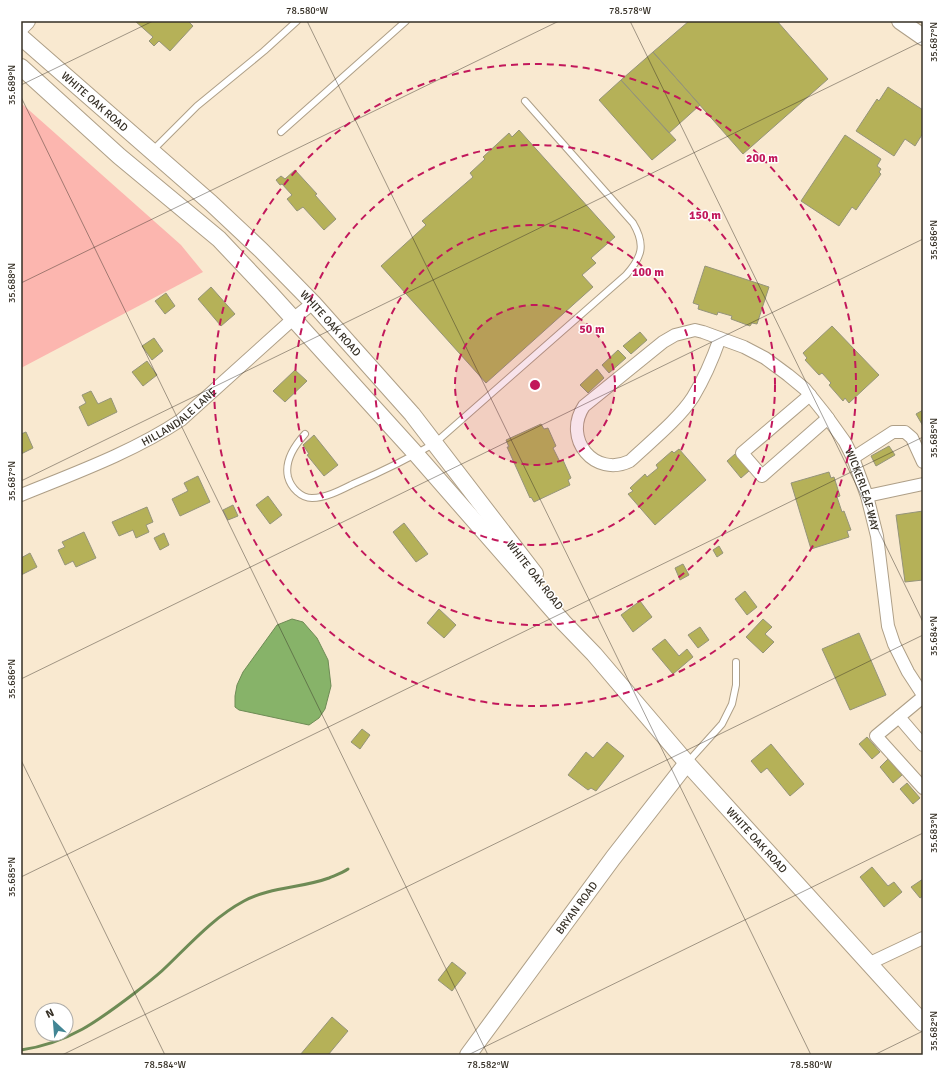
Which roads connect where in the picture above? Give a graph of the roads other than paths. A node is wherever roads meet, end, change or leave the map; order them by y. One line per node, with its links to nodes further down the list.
1 (27, 21): 5 (street)
2 (297, 21): 11 (lane)
3 (406, 21): 10 (lane)
4 (900, 21): 7 (street)
5 (21, 27)
6 (21, 37): 11 (street, WHITE OAK ROAD)
7 (923, 37)
8 (21, 67): 13 (street, WHITE OAK ROAD)
9 (524, 101): 18 (lane)
10 (281, 132)
11 (151, 152): 12 (street, WHITE OAK ROAD)
12 (313, 303): 13 (street, HILLANDALE LANE); 18 (street, WHITE OAK ROAD)
13 (293, 319): 19 (street, WHITE OAK ROAD); 23 (street, HILLANDALE LANE)
14 (720, 338): 14 (street, WICKERLEAF WAY); 15 (street, WICKERLEAF WAY)
15 (810, 395): 16 (street, WICKERLEAF WAY); 16 (street)
16 (828, 418): 20 (street, WICKERLEAF WAY)
17 (305, 434): 19 (lane)
18 (435, 443): 19 (lane); 25 (street, WHITE OAK ROAD)
19 (416, 454): 25 (street, WHITE OAK ROAD)
20 (853, 458): 21 (street); 24 (street, WICKERLEAF WAY)
21 (923, 462)
22 (923, 484): 24 (street)
23 (21, 496)
24 (867, 496): 27 (street, WICKERLEAF WAY)
25 (594, 654): 30 (street, WHITE OAK ROAD)
26 (736, 662): 30 (lane)
27 (923, 696): 28 (street)
28 (899, 717): 29 (street); 31 (street)
29 (923, 745)
30 (687, 762): 33 (street, WHITE OAK ROAD); 35 (street, BRYAN ROAD)
31 (923, 788)
32 (923, 938): 33 (street)
33 (870, 963): 34 (street, WHITE OAK ROAD)
34 (923, 1023)
35 (468, 1055)

